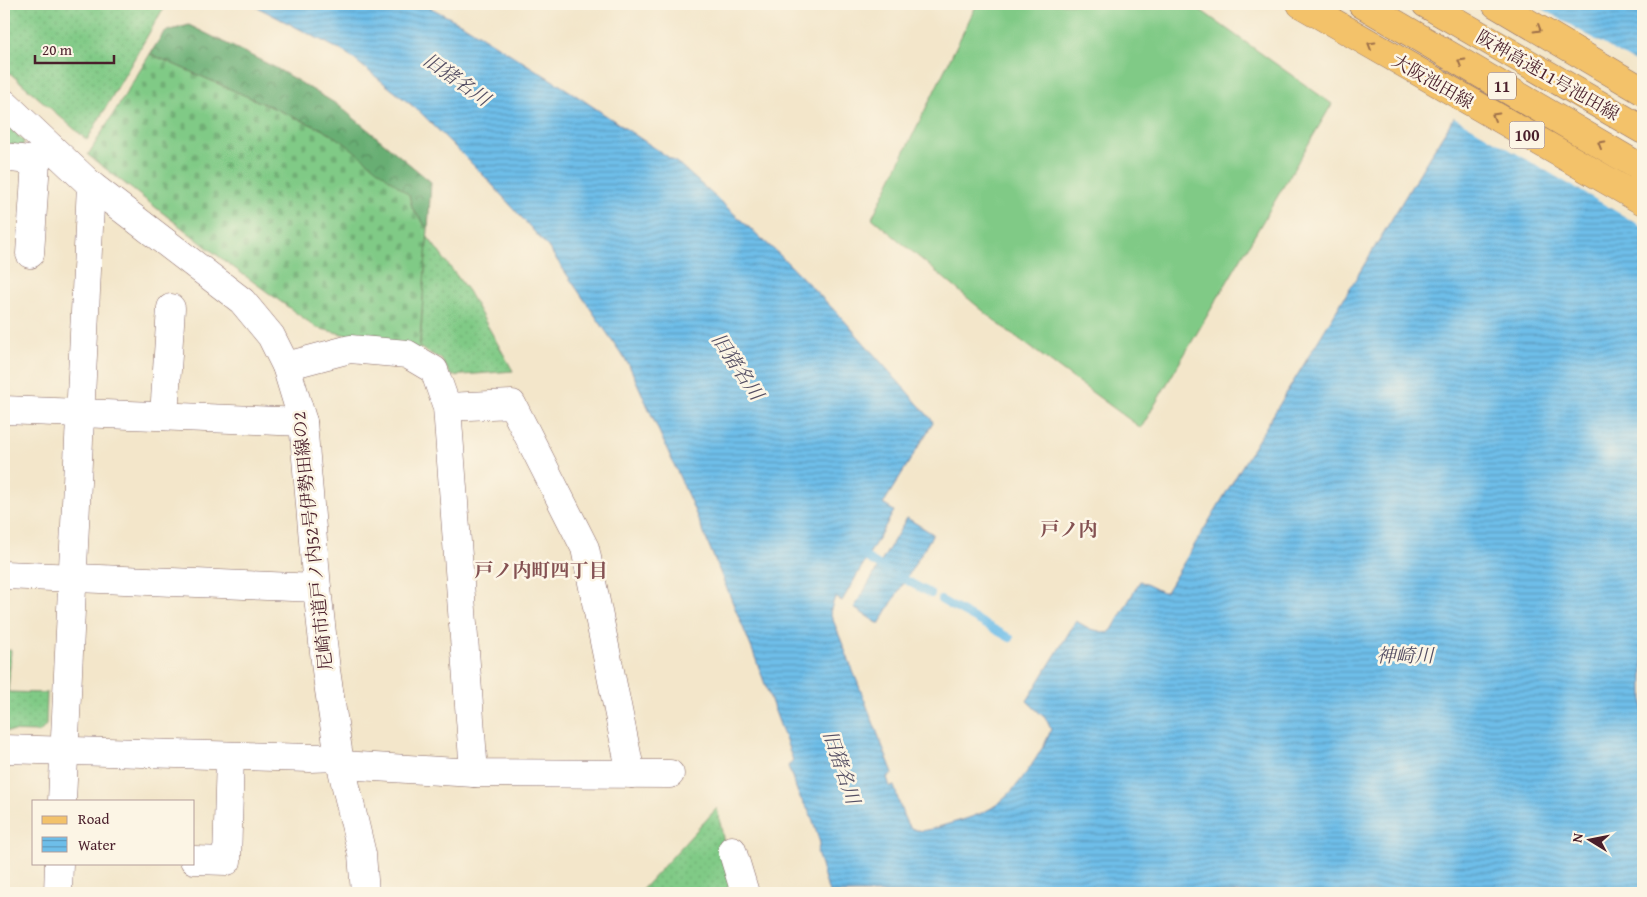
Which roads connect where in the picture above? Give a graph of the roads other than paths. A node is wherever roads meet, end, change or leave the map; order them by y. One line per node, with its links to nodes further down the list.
1 (1301, 4): 12 (main road, 大阪池田線 / 100, one-way to 1)
2 (1362, 4): 10 (main road, 阪神高速11号池田線 / 11, one-way to 2)
3 (1426, 4): 7 (main road, 阪神高速11号池田線 / 11)
4 (1496, 4): 5 (main road, one-way to 5)
5 (1643, 91)
6 (4, 103): 8 (street, 尼崎市道戸ノ内52号伊勢田線の2)
7 (1643, 130)
8 (44, 155): 9 (street); 11 (street, 尼崎市道戸ノ内52号伊勢田線の2); 13 (street)
9 (4, 157)
10 (1643, 168)
11 (91, 185): 15 (street, 尼崎市道戸ノ内52号伊勢田線の2); 18 (street)
12 (1643, 201)
13 (30, 254)
14 (171, 308): 19 (street)
15 (286, 366): 16 (street); 20 (street, 尼崎市道戸ノ内52号伊勢田線の2)
16 (447, 407): 28 (street); 29 (street)
17 (4, 410): 18 (street)
18 (80, 413): 19 (street); 22 (street)
19 (164, 416): 20 (street)
20 (303, 422): 23 (street, 尼崎市道戸ノ内52号伊勢田線の2)
21 (4, 575): 22 (street)
22 (73, 579): 23 (street); 25 (street)
23 (317, 588): 27 (street, 尼崎市道戸ノ内52号伊勢田線の2)
24 (4, 749): 25 (street)
25 (65, 751): 26 (street); 31 (street)
26 (230, 756): 27 (street); 33 (street)
27 (340, 761): 28 (street); 36 (street, 尼崎市道戸ノ内52号伊勢田線の2)
28 (474, 773): 29 (street)
29 (631, 774): 30 (street)
30 (670, 774)
31 (62, 800)
32 (732, 850): 37 (street)
33 (195, 860)
34 (59, 864): 35 (street)
35 (58, 893)
36 (365, 893)
37 (745, 893)

